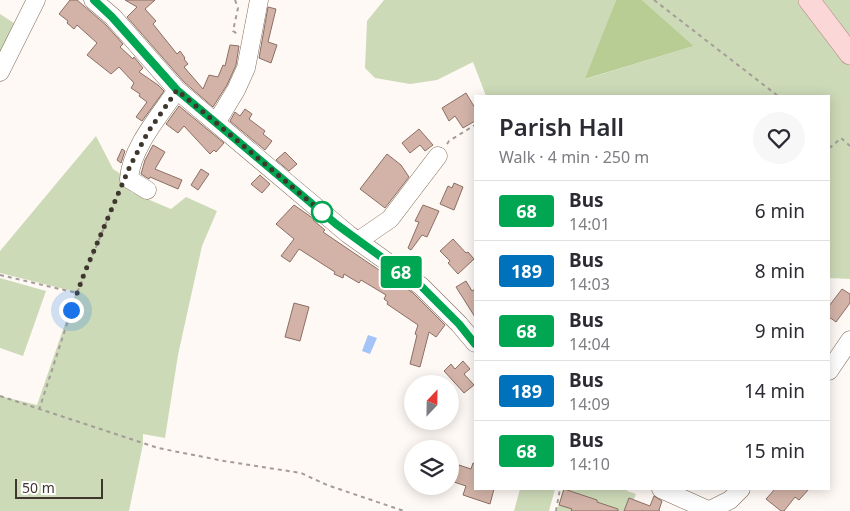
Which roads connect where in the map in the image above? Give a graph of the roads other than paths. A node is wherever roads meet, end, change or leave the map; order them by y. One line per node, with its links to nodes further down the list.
1 (36, 0): 6 (street)
2 (94, 0): 7 (street)
3 (259, 0): 8 (street)
4 (809, 0): 5 (main road)
5 (850, 54)
6 (0, 72)
7 (177, 90): 8 (street); 10 (street)
8 (216, 123): 11 (street)
9 (438, 156): 11 (street)
10 (147, 190)
11 (358, 241): 13 (street)
12 (850, 340): 14 (street)
13 (474, 343)
14 (830, 369)
15 (662, 490): 17 (street)
16 (735, 500): 18 (street)
17 (685, 506): 18 (street)
18 (710, 511)

